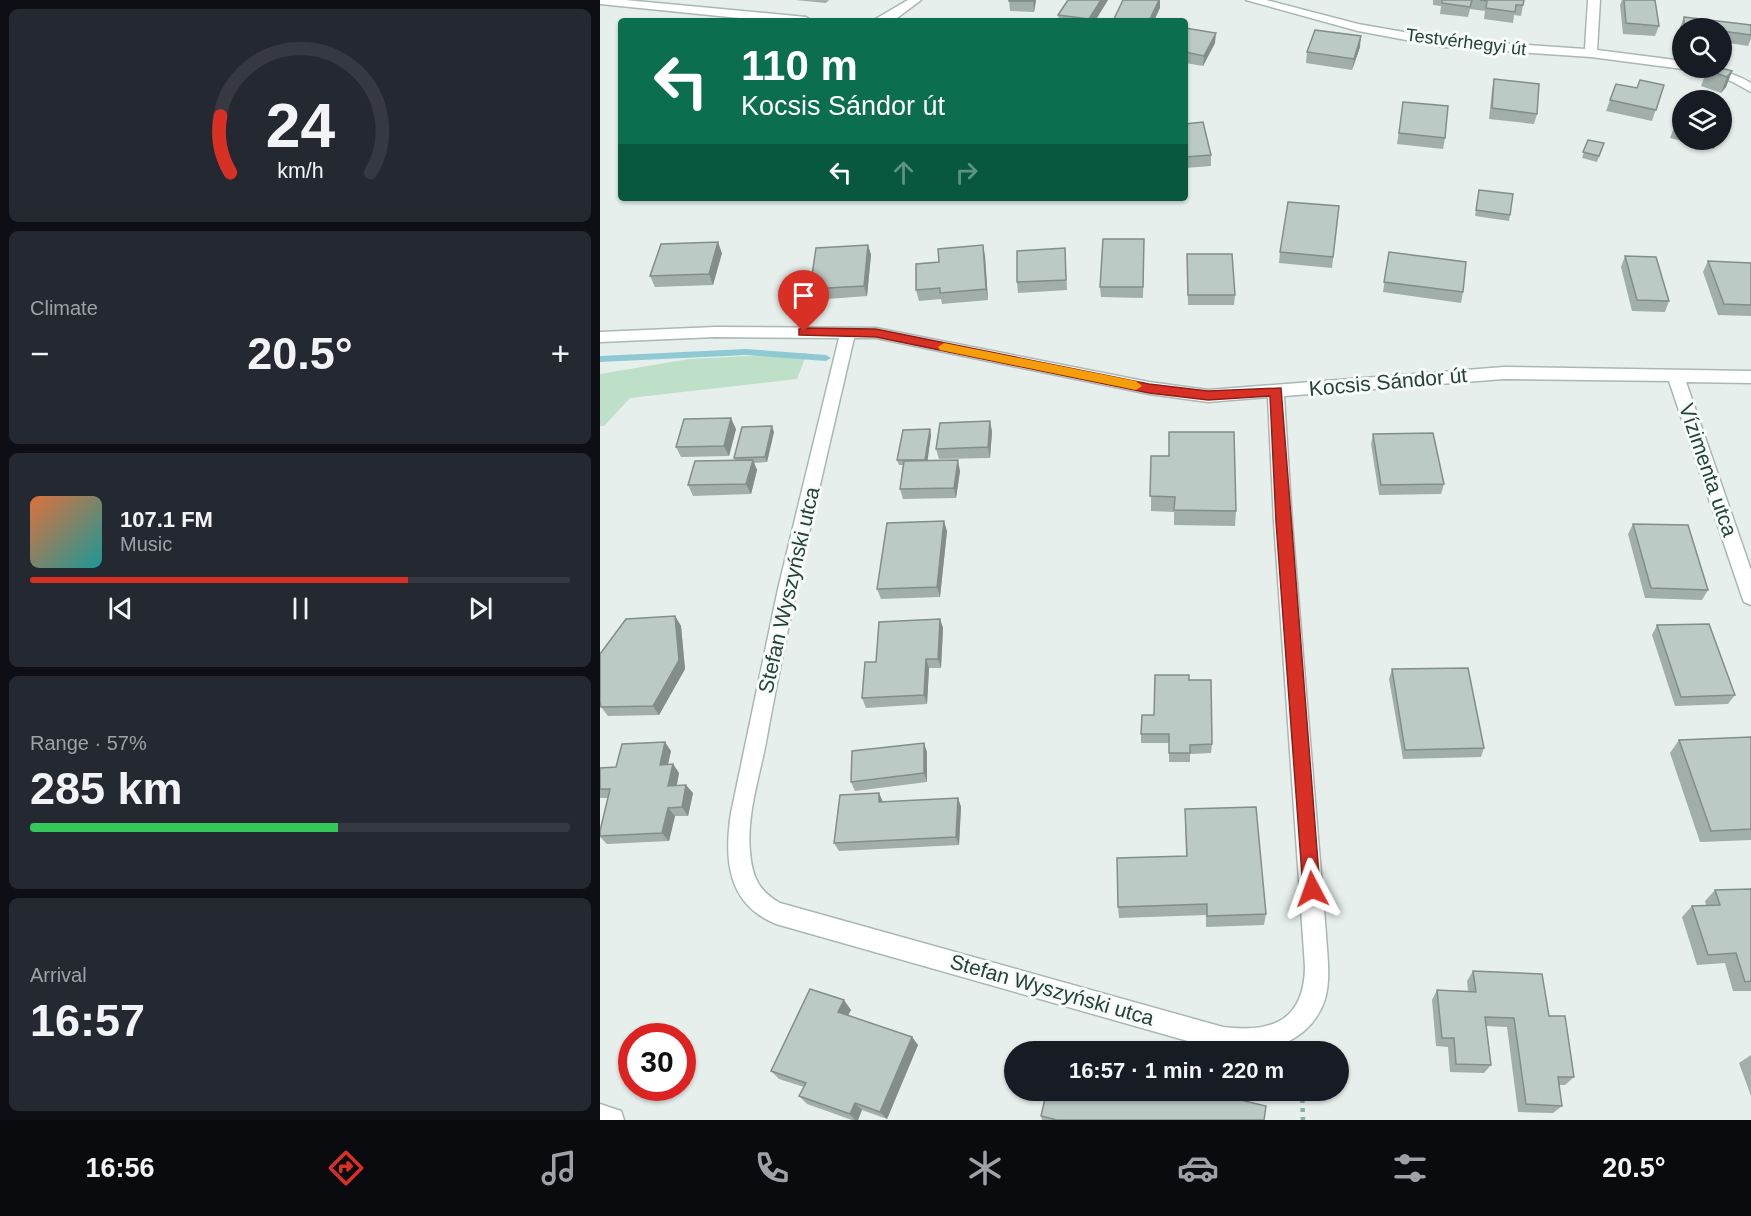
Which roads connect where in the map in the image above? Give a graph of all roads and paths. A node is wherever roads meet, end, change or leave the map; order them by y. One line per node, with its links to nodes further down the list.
1 (915, 0): 6 (street)
2 (1252, 0): 7 (street, Testvérhegyi út)
3 (1594, 0): 7 (street)
4 (600, 1): 5 (street)
5 (775, 18)
6 (887, 18)
7 (1591, 53): 8 (street, Testvérhegyi út)
8 (1672, 64)
9 (1732, 77): 10 (street)
10 (1735, 78): 11 (street); 12 (street)
11 (1751, 79)
12 (1751, 88)
13 (848, 332): 14 (street, Kocsis Sándor út); 17 (street, Kocsis Sándor út); 17 (street, Stefan Wyszyński utca)
14 (600, 337)
15 (1676, 377): 16 (street, Kocsis Sándor út); 17 (street, Kocsis Sándor út); 18 (street, Vízimenta utca)
16 (1751, 378)
17 (1276, 392)
18 (1751, 597)
19 (1302, 1101): 22 (path)
20 (600, 1116): 21 (street)
21 (612, 1120)
22 (1303, 1120)

